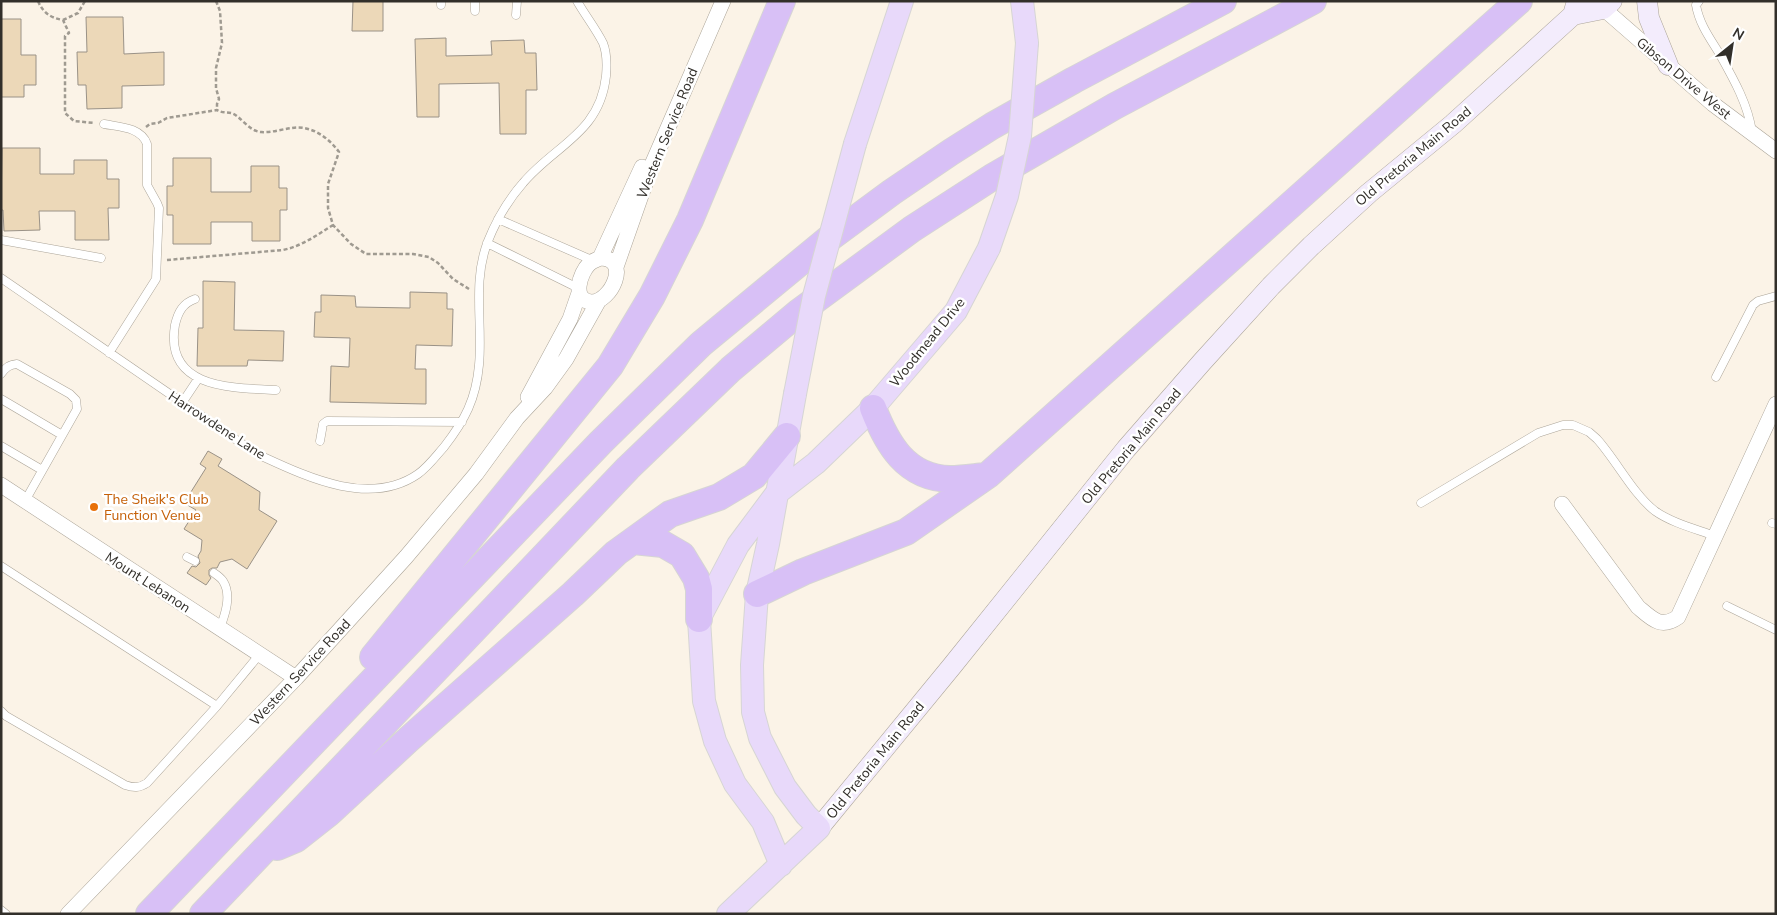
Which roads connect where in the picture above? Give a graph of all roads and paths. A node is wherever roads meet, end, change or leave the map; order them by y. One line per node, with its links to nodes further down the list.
1 (38, 1): 21 (path)
2 (85, 1): 21 (path)
3 (216, 1): 23 (path)
4 (475, 1): 19 (lane)
5 (517, 1): 20 (lane)
6 (577, 1): 28 (lane, Harrowdene Lane)
7 (715, 1): 33 (street, Western Service Road)
8 (723, 1): 35 (street, Western Service Road)
9 (902, 1): 54 (main road, Woodmead Drive, bridge)
10 (1022, 1): 50 (main road, Woodmead Drive, bridge)
11 (1223, 1): 77 (highway)
12 (1313, 1): 79 (highway)
13 (1519, 1): 58 (highway)
14 (1647, 1): 22 (main road)
15 (1699, 1): 26 (lane)
16 (782, 4): 77 (highway)
17 (1604, 4): 18 (main road, Old Pretoria Main Road); 22 (street, Gibson Drive West)
18 (1575, 8): 78 (main road, Old Pretoria Main Road)
19 (475, 11)
20 (516, 15)
21 (63, 20): 24 (path)
22 (1668, 65): 26 (street, Gibson Drive West)
23 (216, 110): 25 (path); 29 (path)
24 (104, 124): 25 (lane)
25 (139, 133): 34 (lane)
26 (1752, 134): 27 (street, Gibson Drive West)
27 (1776, 151)
28 (498, 219): 31 (lane, Harrowdene Lane); 33 (lane)
29 (333, 225): 34 (path); 39 (path)
30 (1, 240): 32 (lane)
31 (487, 243): 37 (lane); 52 (lane, Harrowdene Lane)
32 (101, 258)
33 (597, 259): 35 (street); 37 (street)
34 (158, 261): 42 (lane)
35 (616, 267): 41 (street)
36 (1, 278): 42 (lane, Harrowdene Lane)
37 (579, 290): 41 (street); 51 (street, Western Service Road)
38 (1776, 296): 44 (lane)
39 (470, 297)
40 (196, 299): 45 (lane)
41 (599, 300): 51 (street, Western Service Road)
42 (109, 353): 48 (lane, Harrowdene Lane)
43 (1, 374): 53 (lane)
44 (1716, 377)
45 (198, 379): 46 (lane); 48 (lane)
46 (276, 390)
47 (1, 398): 53 (lane)
48 (182, 403): 52 (lane, Harrowdene Lane)
49 (1776, 404): 64 (street)
50 (874, 408): 58 (highway); 60 (main road, Woodmead Drive)
51 (517, 418): 74 (street, Western Service Road)
52 (462, 422): 55 (lane)
53 (62, 435): 57 (lane)
54 (787, 436): 60 (main road, Woodmead Drive); 65 (highway)
55 (320, 441)
56 (1, 446): 57 (lane)
57 (42, 470): 61 (lane)
58 (988, 475): 68 (highway)
59 (1, 485): 61 (street, Mount Lebanon)
60 (776, 494): 68 (main road, Woodmead Drive); 70 (main road, Woodmead Drive)
61 (24, 501): 71 (street, Mount Lebanon)
62 (1421, 503): 64 (lane)
63 (1562, 504): 64 (street)
64 (1715, 536)
65 (633, 541): 70 (highway); 79 (highway)
66 (1, 566): 75 (lane)
67 (214, 573): 71 (lane)
68 (757, 594): 78 (main road, Woodmead Drive)
69 (1727, 606): 72 (lane)
70 (699, 619): 80 (main road)
71 (220, 628): 73 (street, Mount Lebanon)
72 (1776, 630)
73 (260, 654): 74 (street, Mount Lebanon); 75 (lane)
74 (296, 678): 83 (street, Western Service Road)
75 (217, 706): 76 (lane)
76 (1, 711)
77 (258, 800): 84 (highway)
78 (819, 828): 80 (main road, Old Pretoria Main Road)
79 (260, 853): 85 (highway)
80 (781, 865): 86 (main road, Old Pretoria Main Road)
81 (1, 910): 82 (lane)
82 (6, 914)
83 (68, 914)
84 (148, 914)
85 (203, 914)
86 (728, 914)

